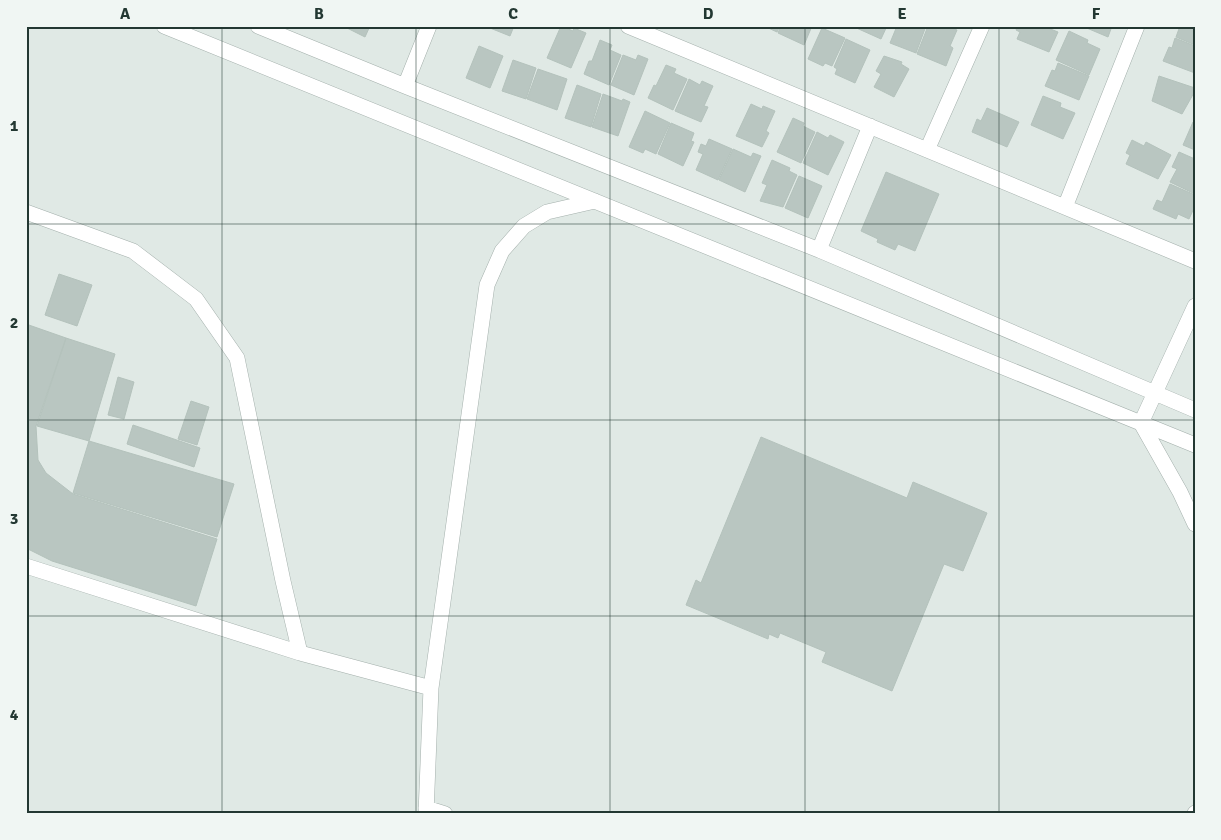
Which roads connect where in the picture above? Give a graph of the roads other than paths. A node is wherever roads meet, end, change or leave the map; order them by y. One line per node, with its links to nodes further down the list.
1 (164, 26): 10 (street)
2 (258, 26): 7 (street)
3 (429, 26): 7 (street)
4 (628, 26): 8 (street)
5 (982, 26): 9 (street)
6 (1138, 26): 11 (street)
7 (405, 86): 13 (street)
8 (870, 126): 9 (street); 13 (street)
9 (927, 150): 11 (street)
10 (595, 201): 18 (street); 23 (street)
11 (1065, 208): 14 (street)
12 (26, 212): 22 (street)
13 (819, 250): 16 (street)
14 (1195, 261)
15 (1195, 306): 16 (street)
16 (1155, 393): 17 (street); 18 (street)
17 (1195, 410)
18 (1141, 423): 19 (street); 20 (street)
19 (1195, 445)
20 (1195, 524)
21 (26, 566): 22 (street)
22 (300, 653): 23 (street)
23 (431, 688): 24 (street)
24 (426, 811): 25 (street)
25 (445, 814)

